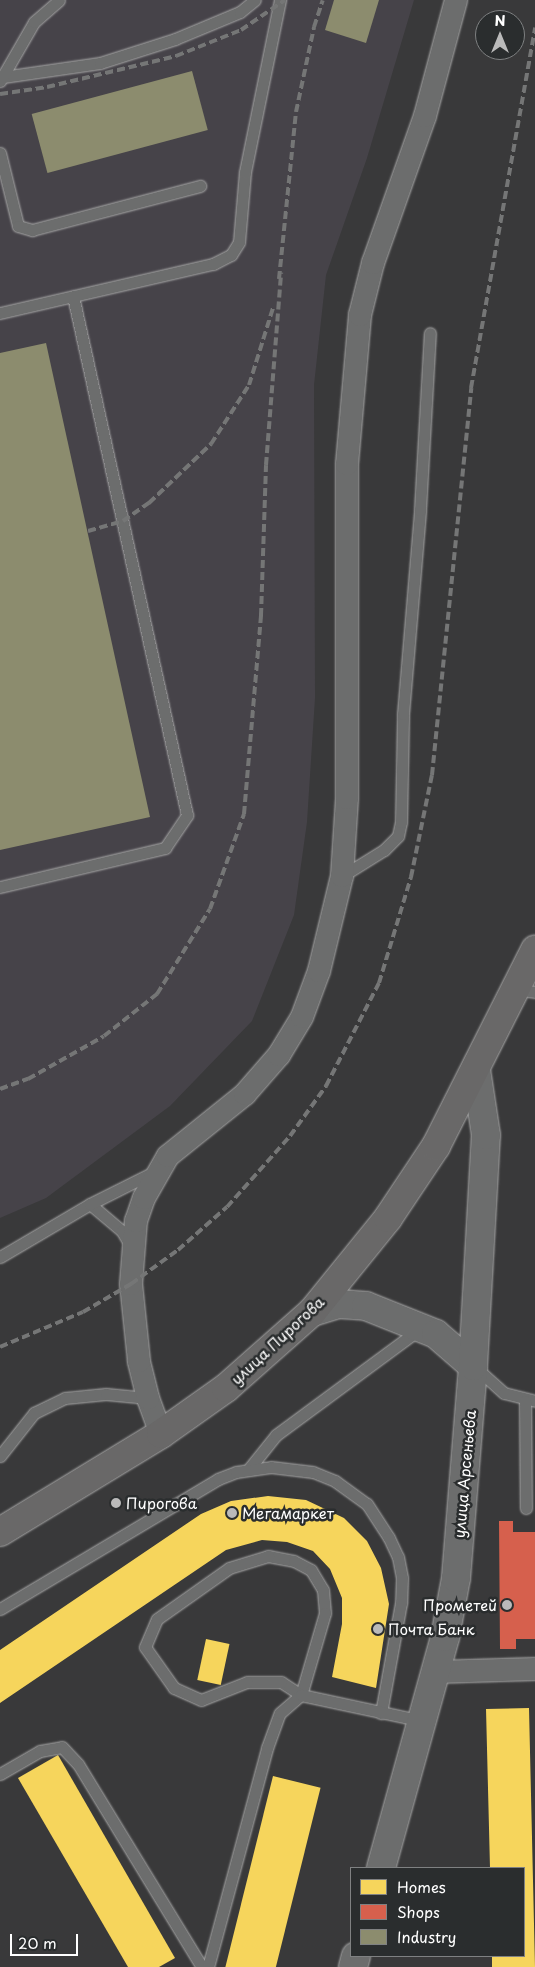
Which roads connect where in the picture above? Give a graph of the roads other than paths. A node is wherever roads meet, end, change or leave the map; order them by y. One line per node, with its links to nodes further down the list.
1 (59, 0): 5 (lane)
2 (255, 0): 5 (lane)
3 (280, 0): 8 (lane)
4 (456, 0): 11 (street)
5 (2, 79)
6 (0, 152): 7 (lane)
7 (200, 186)
8 (74, 296): 9 (lane); 12 (lane)
9 (0, 313)
10 (430, 333): 11 (lane)
11 (342, 876): 16 (street)
12 (0, 886)
13 (535, 950): 14 (main road, улица Пирогова)
14 (529, 988): 15 (main road, улица Пирогова)
15 (476, 1070): 20 (main road, улица Пирогова); 22 (main road, улица Арсеньева)
16 (158, 1170): 17 (lane); 18 (street)
17 (90, 1204): 18 (lane); 19 (lane)
18 (133, 1249): 23 (street)
19 (0, 1257)
20 (312, 1312): 21 (main road); 25 (main road, улица Пирогова)
21 (421, 1328): 22 (main road); 27 (lane)
22 (473, 1366): 24 (lane); 32 (main road, улица Арсеньева)
23 (148, 1398): 25 (street); 26 (lane)
24 (530, 1401): 28 (lane)
25 (161, 1434): 29 (main road, улица Пирогова)
26 (0, 1456)
27 (248, 1470): 30 (lane); 34 (lane)
28 (526, 1508)
29 (0, 1532)
30 (0, 1609)
31 (535, 1669): 32 (street)
32 (436, 1672): 35 (main road, улица Арсеньева)
33 (301, 1695): 33 (lane); 34 (lane); 39 (lane)
34 (381, 1712): 35 (lane)
35 (422, 1721): 37 (main road, улица Арсеньева)
36 (0, 1774): 38 (lane)
37 (381, 1867)
38 (202, 1967)
39 (208, 1967)

